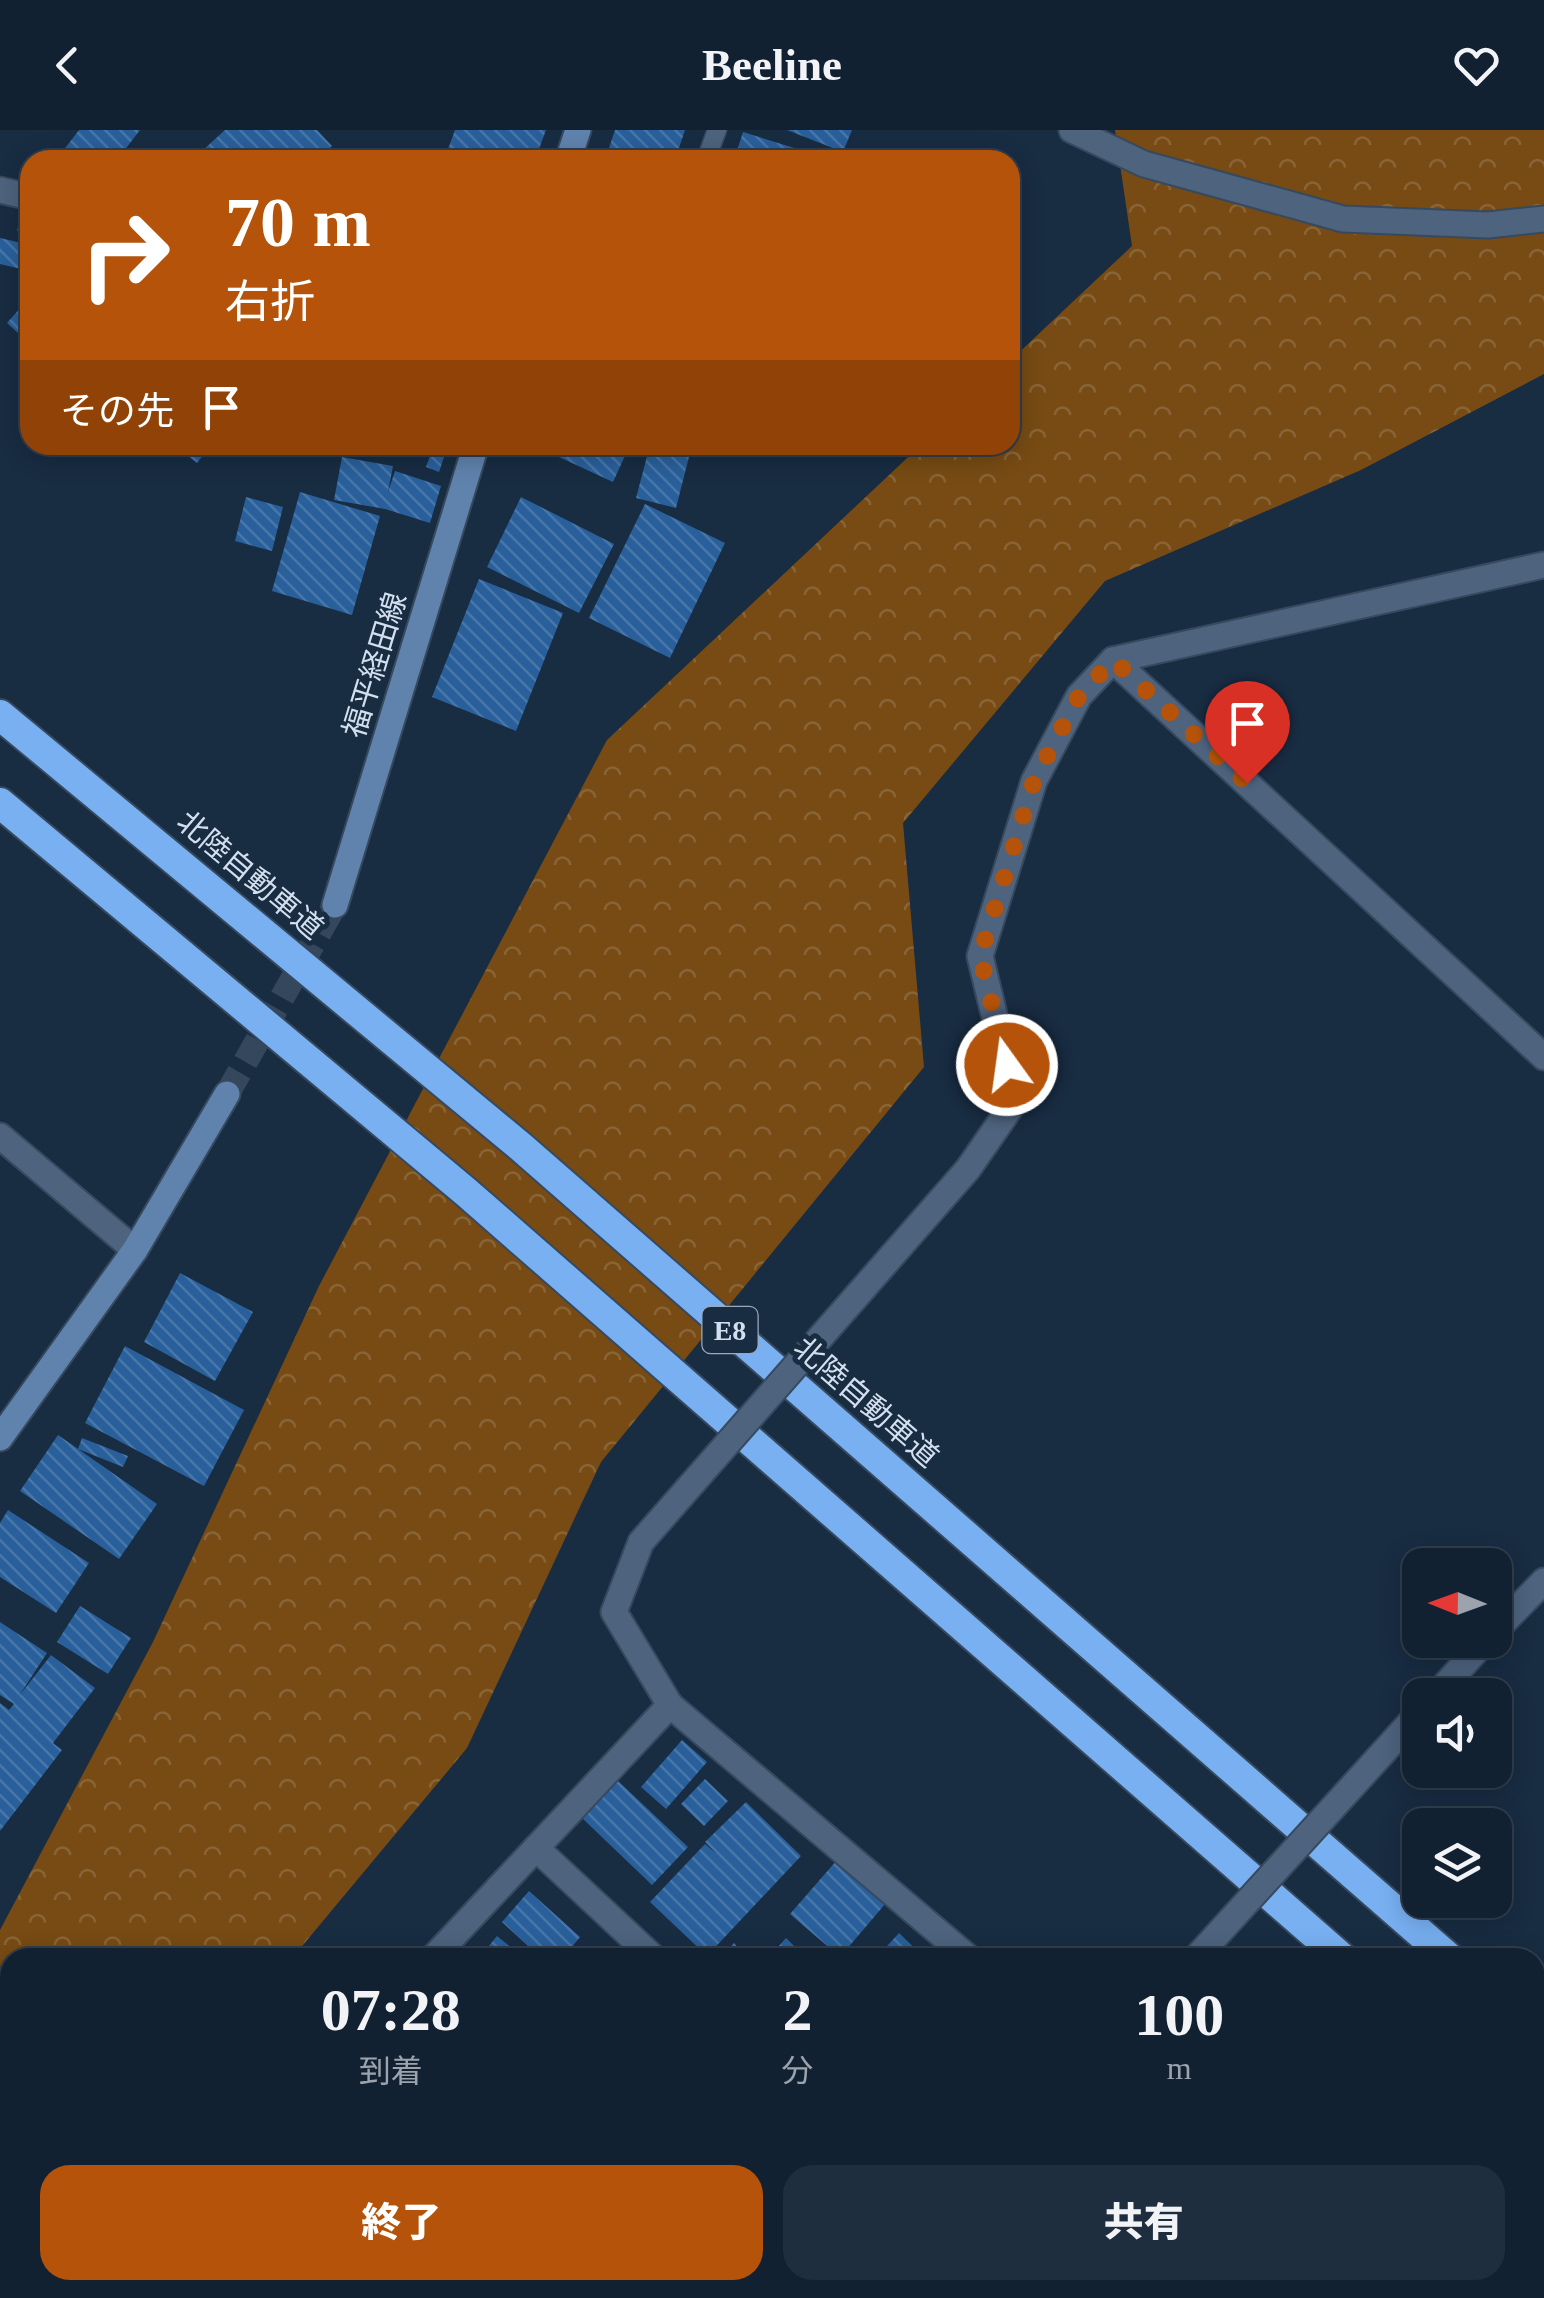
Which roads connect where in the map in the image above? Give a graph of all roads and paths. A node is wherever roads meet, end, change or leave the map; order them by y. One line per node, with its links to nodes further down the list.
1 (1072, 130): 2 (street)
2 (1544, 219)
3 (473, 455): 8 (main road, 福平経田線)
4 (1544, 565): 5 (street)
5 (1113, 660): 9 (street); 18 (street, bridge)
6 (0, 714): 26 (highway, 北陸自動車道 / E8)
7 (0, 803): 25 (highway, E8)
8 (336, 904)
9 (1544, 1057)
10 (227, 1094): 12 (main road)
11 (0, 1136): 12 (street)
12 (135, 1250): 13 (main road)
13 (0, 1438)
14 (1544, 1581): 15 (street)
15 (1512, 1614)
16 (1470, 1658): 17 (street)
17 (1452, 1678)
18 (670, 1705): 20 (street); 23 (street)
19 (1402, 1732): 24 (street, bridge)
20 (536, 1848): 21 (street); 22 (street)
21 (442, 1948)
22 (643, 1948)
23 (957, 1948)
24 (1205, 1948)
25 (1331, 1948)
26 (1439, 1948)

